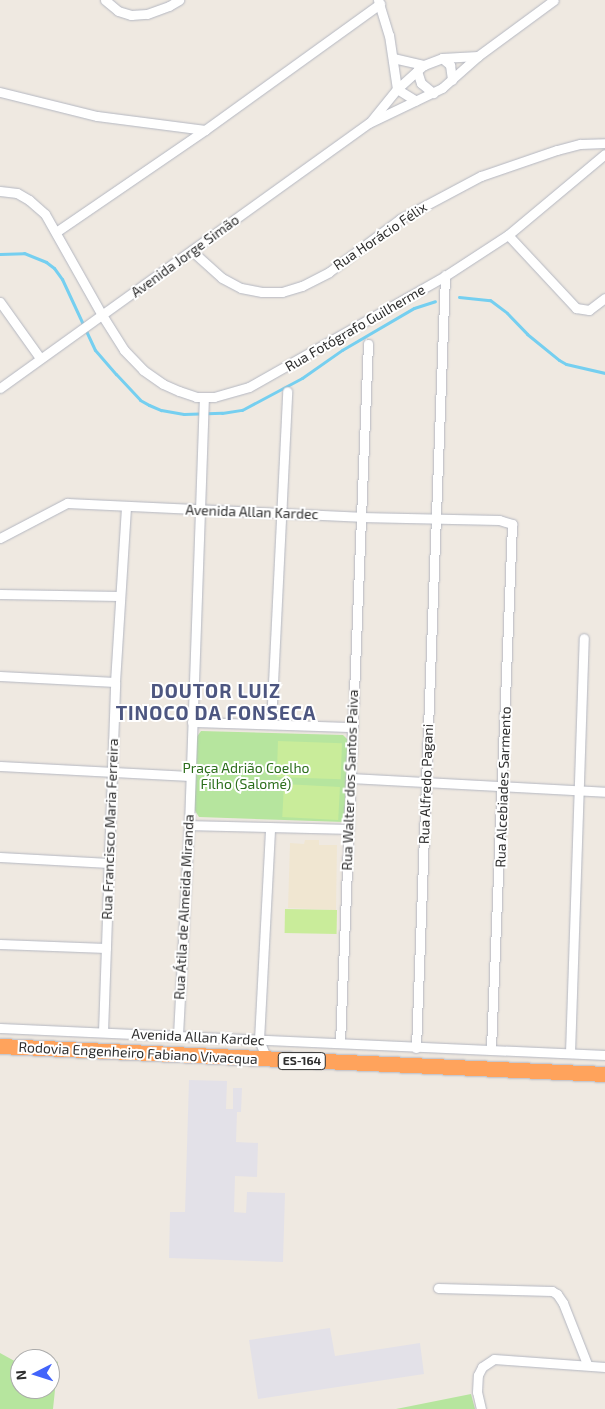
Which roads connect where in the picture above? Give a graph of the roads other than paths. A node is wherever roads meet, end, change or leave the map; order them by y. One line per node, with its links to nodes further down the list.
1 (105, 0): 2 (street)
2 (179, 0)
3 (554, 0): 5 (street, Avenida Jorge Simão)
4 (379, 2): 6 (street); 15 (street)
5 (478, 56): 7 (street, Avenida Jorge Simão); 9 (street, Avenida Jorge Simão)
6 (392, 58): 8 (street); 10 (street)
7 (442, 58): 8 (street, Avenida Jorge Simão); 9 (street)
8 (421, 68): 10 (street, Avenida Jorge Simão); 12 (street)
9 (452, 80): 12 (street, Avenida Jorge Simão)
10 (397, 89): 13 (street); 14 (street, Avenida Jorge Simão)
11 (0, 92): 15 (street)
12 (433, 93): 13 (street, Avenida Jorge Simão)
13 (416, 101): 14 (street, Avenida Jorge Simão)
14 (369, 123): 21 (street, Avenida Jorge Simão)
15 (205, 130): 19 (street)
16 (605, 143): 21 (street, Rua Horácio Félix)
17 (605, 154): 20 (street, Rua Fotógrafo Guilherme)
18 (0, 190): 19 (street, Rua Fotógrafo Guilherme)
19 (56, 232): 25 (street, Rua Fotógrafo Guilherme)
20 (508, 235): 22 (street, Rua Fotógrafo Guilherme); 23 (street)
21 (192, 251): 25 (street, Avenida Jorge Simão)
22 (446, 276): 30 (street, Rua Fotógrafo Guilherme); 35 (street, Rua Alfredo Pagani)
23 (605, 298)
24 (0, 302): 27 (street)
25 (102, 315): 27 (street, Avenida Jorge Simão); 30 (street, Rua Fotógrafo Guilherme)
26 (368, 344): 34 (street, Rua Walter dos Santos Paiva)
27 (40, 358): 28 (street, Avenida Jorge Simão)
28 (0, 388)
29 (287, 392): 33 (street)
30 (204, 402): 32 (street, Rua Átila de Almeida Miranda)
31 (126, 506): 32 (street, Avenida Allan Kardec); 37 (street, Avenida Allan Kardec); 39 (street, Rua Francisco Maria Ferreira)
32 (200, 510): 33 (street, Avenida Allan Kardec); 43 (street, Rua Átila de Almeida Miranda)
33 (281, 512): 34 (street, Avenida Allan Kardec); 44 (street)
34 (360, 517): 35 (street, Avenida Allan Kardec); 45 (street, Rua Walter dos Santos Paiva)
35 (437, 519): 36 (street, Avenida Allan Kardec); 50 (street, Rua Alfredo Pagani)
36 (512, 524): 51 (street, Rua Alcebiades Sarmento)
37 (0, 538)
38 (0, 594): 39 (street)
39 (119, 596): 42 (street, Rua Francisco Maria Ferreira)
40 (584, 638): 52 (street)
41 (0, 676): 42 (street)
42 (115, 682): 47 (street, Rua Francisco Maria Ferreira)
43 (192, 722): 44 (street); 48 (street, Rua Átila de Almeida Miranda)
44 (271, 724): 45 (street)
45 (352, 727): 49 (street, Rua Walter dos Santos Paiva)
46 (0, 766): 47 (street)
47 (112, 772): 48 (street); 58 (street, Rua Francisco Maria Ferreira)
48 (190, 776): 54 (street, Rua Átila de Almeida Miranda)
49 (350, 778): 50 (street); 56 (street, Rua Walter dos Santos Paiva)
50 (425, 782): 51 (street); 67 (street, Rua Alfredo Pagani)
51 (503, 786): 52 (street); 68 (street, Rua Alcebiades Sarmento)
52 (577, 790): 53 (street); 69 (street)
53 (605, 792)
54 (189, 825): 55 (street); 63 (street, Rua Átila de Almeida Miranda)
55 (270, 827): 56 (street); 64 (street)
56 (348, 829): 65 (street, Rua Walter dos Santos Paiva)
57 (0, 857): 58 (street)
58 (109, 863): 60 (street, Rua Francisco Maria Ferreira)
59 (0, 944): 60 (street)
60 (106, 948): 62 (street, Rua Francisco Maria Ferreira)
61 (0, 1028): 62 (street, Avenida Allan Kardec)
62 (103, 1032): 63 (street, Avenida Allan Kardec)
63 (178, 1035): 64 (street, Avenida Allan Kardec)
64 (259, 1040): 65 (street, Avenida Allan Kardec); 71 (street)
65 (340, 1043): 67 (street, Avenida Allan Kardec)
66 (0, 1046): 71 (highway, Rodovia Engenheiro Fabiano Vivacqua / ES-164)
67 (416, 1048): 68 (street, Avenida Allan Kardec)
68 (491, 1050): 69 (street, Avenida Allan Kardec)
69 (570, 1053): 70 (street, Avenida Allan Kardec)
70 (605, 1055)
71 (267, 1059): 72 (highway, Rodovia Engenheiro Fabiano Vivacqua / ES-164)
72 (605, 1074)
73 (438, 1288): 74 (street)
74 (587, 1364): 75 (street); 76 (street)
75 (605, 1367)
76 (481, 1409)

